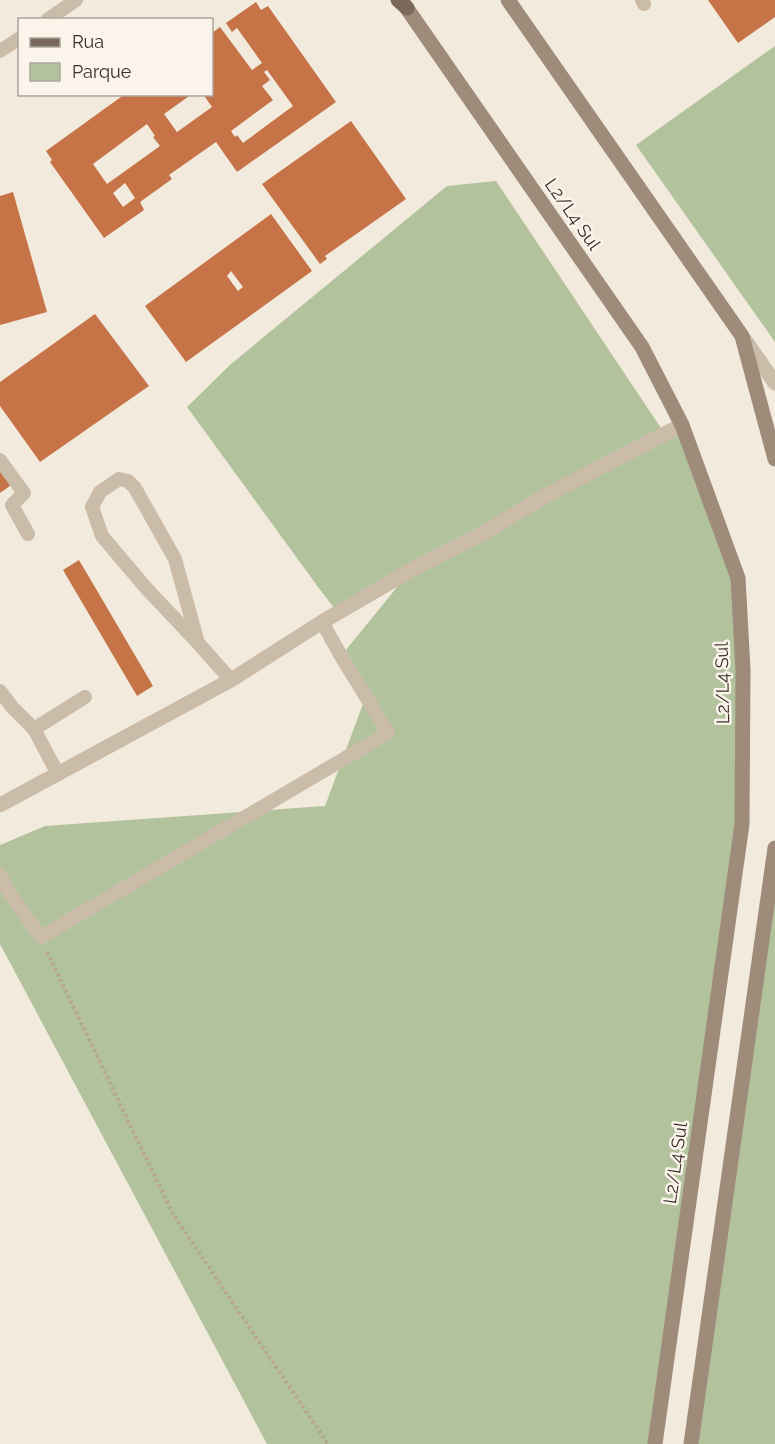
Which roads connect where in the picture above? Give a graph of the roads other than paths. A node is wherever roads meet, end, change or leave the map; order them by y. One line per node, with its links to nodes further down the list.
1 (76, 0): 4 (lane)
2 (508, 0): 7 (main road)
3 (402, 3): 9 (main road, L2/L4 Sul)
4 (50, 18)
5 (18, 39): 6 (lane)
6 (0, 51)
7 (742, 336): 8 (street); 10 (main road)
8 (775, 383)
9 (682, 425): 13 (street); 23 (main road, L2/L4 Sul)
10 (775, 459)
11 (0, 460): 12 (lane)
12 (28, 534)
13 (322, 622): 15 (street); 22 (lane)
14 (198, 643): 14 (lane); 15 (lane)
15 (231, 680): 19 (street)
16 (0, 691): 18 (lane)
17 (85, 697): 18 (lane)
18 (34, 729): 19 (lane)
19 (58, 774): 20 (street)
20 (0, 805)
21 (775, 848): 24 (main road)
22 (0, 874)
23 (655, 1444)
24 (691, 1444)

